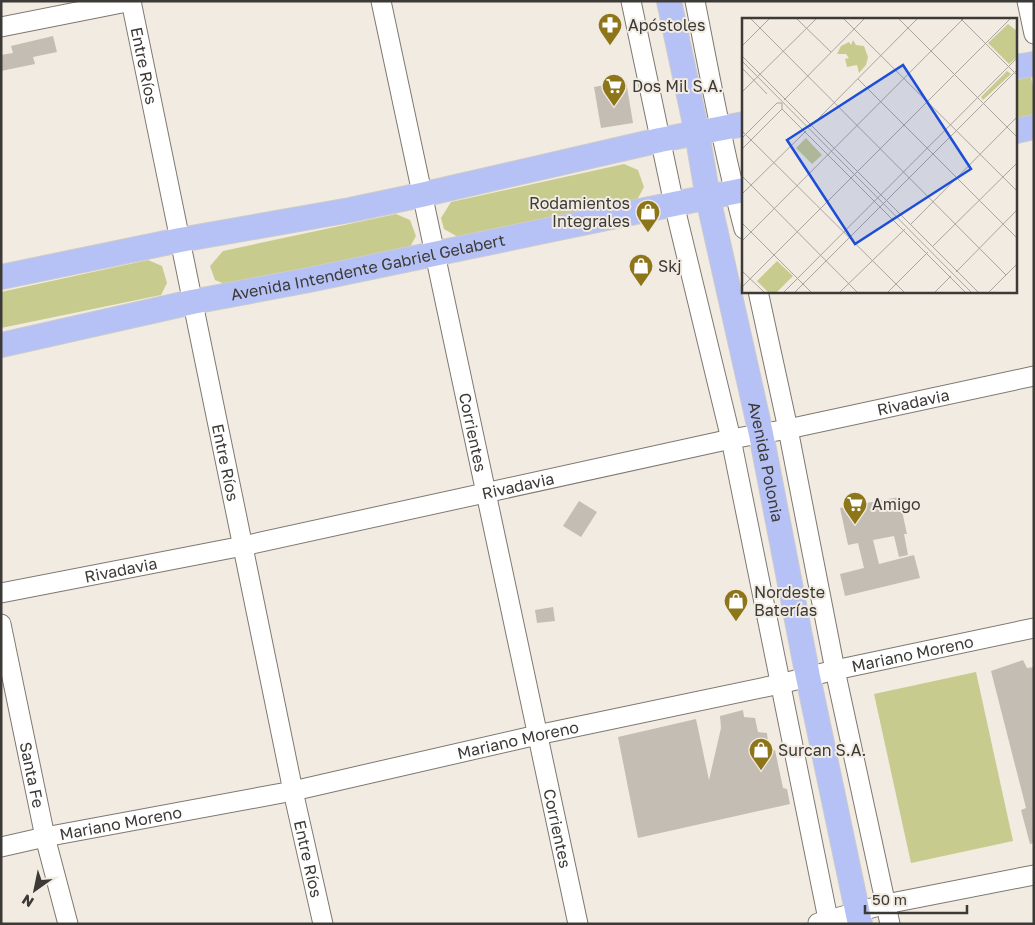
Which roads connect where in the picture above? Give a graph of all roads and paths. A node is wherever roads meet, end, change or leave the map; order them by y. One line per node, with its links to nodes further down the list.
1 (132, 1): 7 (street); 22 (street, Entre Ríos)
2 (380, 1): 18 (street, Corrientes)
3 (631, 1): 16 (street)
4 (669, 1): 15 (main road, Avenida Polonia)
5 (695, 1): 13 (street)
6 (1027, 1): 8 (street)
7 (1, 27)
8 (1034, 34)
9 (1034, 64): 10 (main road)
10 (1018, 67)
11 (742, 124): 13 (main road)
12 (1034, 127): 14 (main road)
13 (720, 128): 15 (main road); 17 (street)
14 (1018, 131)
15 (697, 133): 16 (main road); 19 (main road, Avenida Polonia)
16 (660, 140): 18 (main road); 20 (street)
17 (739, 191): 19 (main road, Avenida Intendente Gabriel Gelabert); 21 (street)
18 (421, 195): 22 (main road); 23 (street, Corrientes)
19 (708, 198): 20 (main road, Avenida Intendente Gabriel Gelabert); 30 (main road, Avenida Polonia)
20 (674, 204): 23 (main road, Avenida Intendente Gabriel Gelabert); 31 (street)
21 (742, 214)
22 (180, 240): 24 (main road); 26 (street, Entre Ríos)
23 (434, 254): 26 (main road, Avenida Intendente Gabriel Gelabert); 32 (street, Corrientes)
24 (1, 277)
25 (758, 292): 29 (street, Avenida Polonia)
26 (192, 302): 27 (main road, Avenida Intendente Gabriel Gelabert); 33 (street, Entre Ríos)
27 (1, 345)
28 (1034, 376): 29 (street, Rivadavia)
29 (788, 429): 30 (street, Rivadavia); 37 (street, Avenida Polonia)
30 (761, 434): 31 (street, Rivadavia); 38 (main road, Avenida Polonia)
31 (731, 439): 32 (street, Rivadavia); 39 (street)
32 (486, 494): 33 (street, Rivadavia); 40 (street, Corrientes)
33 (243, 546): 34 (street, Rivadavia); 41 (street, Entre Ríos)
34 (1, 593)
35 (1, 624): 42 (street, Santa Fe)
36 (1034, 628): 37 (street, Mariano Moreno)
37 (835, 670): 38 (street, Mariano Moreno); 45 (street, Avenida Polonia)
38 (808, 677): 39 (street, Mariano Moreno); 46 (main road, Avenida Polonia)
39 (780, 684): 40 (street, Mariano Moreno); 47 (street)
40 (537, 735): 41 (street, Mariano Moreno); 50 (street, Corrientes)
41 (293, 791): 42 (street, Mariano Moreno); 49 (street, Entre Ríos)
42 (45, 837): 43 (street, Mariano Moreno); 48 (street, Santa Fe)
43 (1, 847)
44 (1034, 875): 45 (street)
45 (886, 904): 46 (street); 51 (street, Avenida Polonia)
46 (858, 918): 47 (street)
47 (825, 923)
48 (68, 924)
49 (323, 924)
50 (578, 924)
51 (890, 924)

